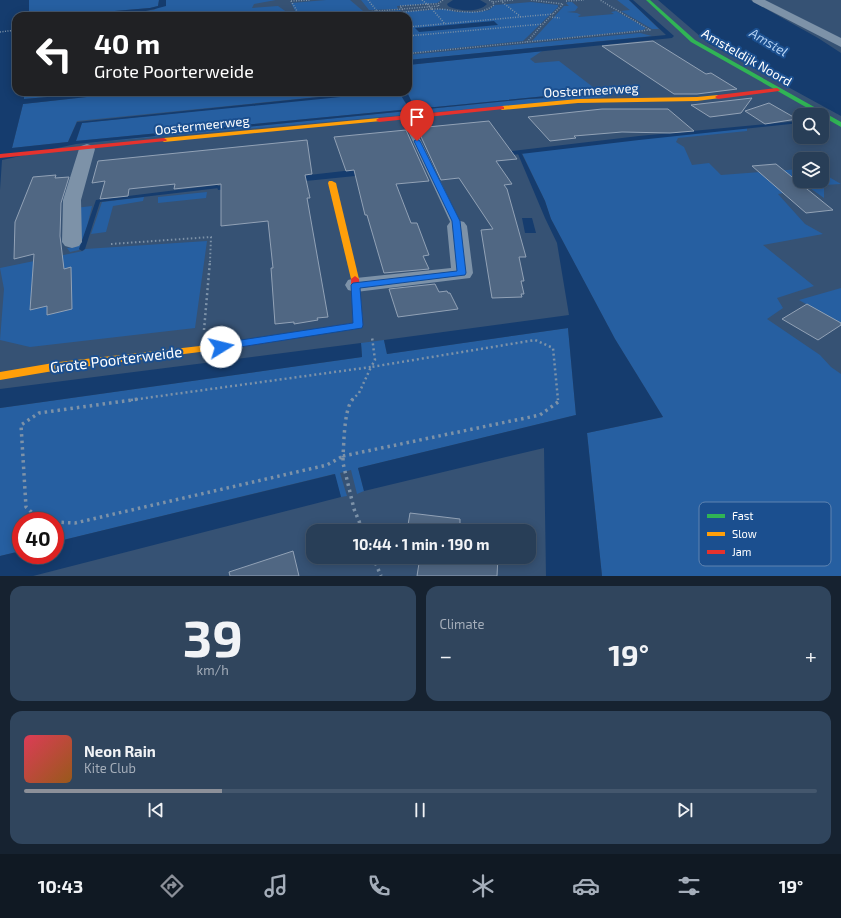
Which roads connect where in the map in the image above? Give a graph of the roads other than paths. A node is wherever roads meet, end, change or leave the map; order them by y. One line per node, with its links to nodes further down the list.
1 (648, 0): 4 (street, Amsteldijk Noord)
2 (757, 0): 3 (street)
3 (841, 43)
4 (777, 90): 5 (street, Oostermeerweg); 6 (street, Amsteldijk Noord)
5 (406, 118): 7 (street, Oostermeerweg); 10 (lane)
6 (841, 126)
7 (86, 149): 8 (street, Oostermeerweg); 11 (street)
8 (0, 156)
9 (332, 183): 12 (street)
10 (458, 226): 12 (street)
11 (72, 242)
12 (356, 285): 13 (street, Grote Poorterweide)
13 (0, 376)

